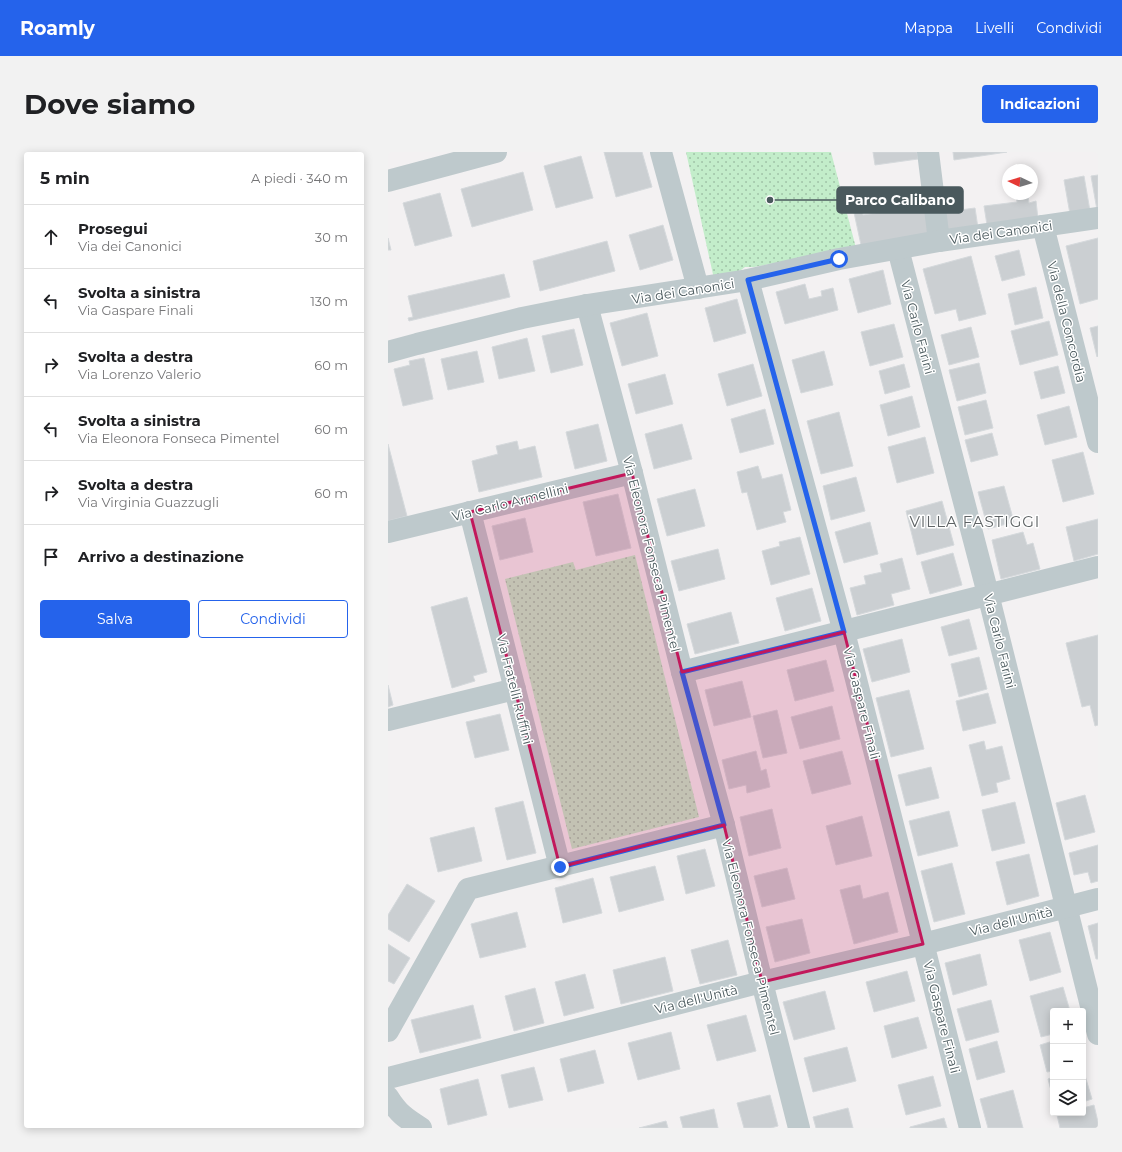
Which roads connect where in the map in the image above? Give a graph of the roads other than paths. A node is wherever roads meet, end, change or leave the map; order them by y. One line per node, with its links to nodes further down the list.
1 (496, 152): 4 (street)
2 (661, 152): 10 (street)
3 (928, 152): 7 (street)
4 (388, 181)
5 (1098, 218): 6 (street, Via dei Canonici)
6 (1043, 226): 7 (street, Via dei Canonici); 13 (street, Via della Concordia)
7 (939, 241): 8 (street, Via dei Canonici)
8 (898, 249): 9 (street, Via dei Canonici); 18 (street, Via Carlo Farini)
9 (748, 280): 10 (street, Via dei Canonici); 19 (street, Via Gaspare Finali)
10 (698, 288): 11 (street, Via dei Canonici)
11 (587, 305): 12 (street, Via dei Canonici); 14 (street, Via Eleonora Fonseca Pimentel)
12 (388, 352)
13 (1098, 442)
14 (632, 473): 15 (street, Via Carlo Armellini); 20 (street, Via Eleonora Fonseca Pimentel)
15 (470, 512): 16 (street, Via Carlo Armellini); 21 (street, Via Fratelli Ruffini)
16 (388, 532)
17 (1098, 567): 18 (street)
18 (988, 594): 19 (street); 26 (street, Via Carlo Farini)
19 (844, 632): 20 (street); 27 (street, Via Gaspare Finali)
20 (682, 672): 23 (street, Via Eleonora Fonseca Pimentel)
21 (515, 689): 22 (street); 24 (street, Via Fratelli Ruffini)
22 (388, 720)
23 (724, 825): 24 (street); 28 (street, Via Eleonora Fonseca Pimentel)
24 (560, 867): 29 (street)
25 (1098, 899): 26 (street, Via dell'Unità)
26 (1067, 907): 27 (street, Via dell'Unità); 30 (street, Via Carlo Farini)
27 (923, 944): 28 (street, Via dell'Unità); 35 (street, Via Gaspare Finali)
28 (762, 982): 31 (street, Via dell'Unità); 34 (street, Via Eleonora Fonseca Pimentel)
29 (388, 1031)
30 (1098, 1034)
31 (388, 1078)
32 (388, 1097): 33 (street)
33 (421, 1128)
34 (798, 1128)
35 (970, 1128)

